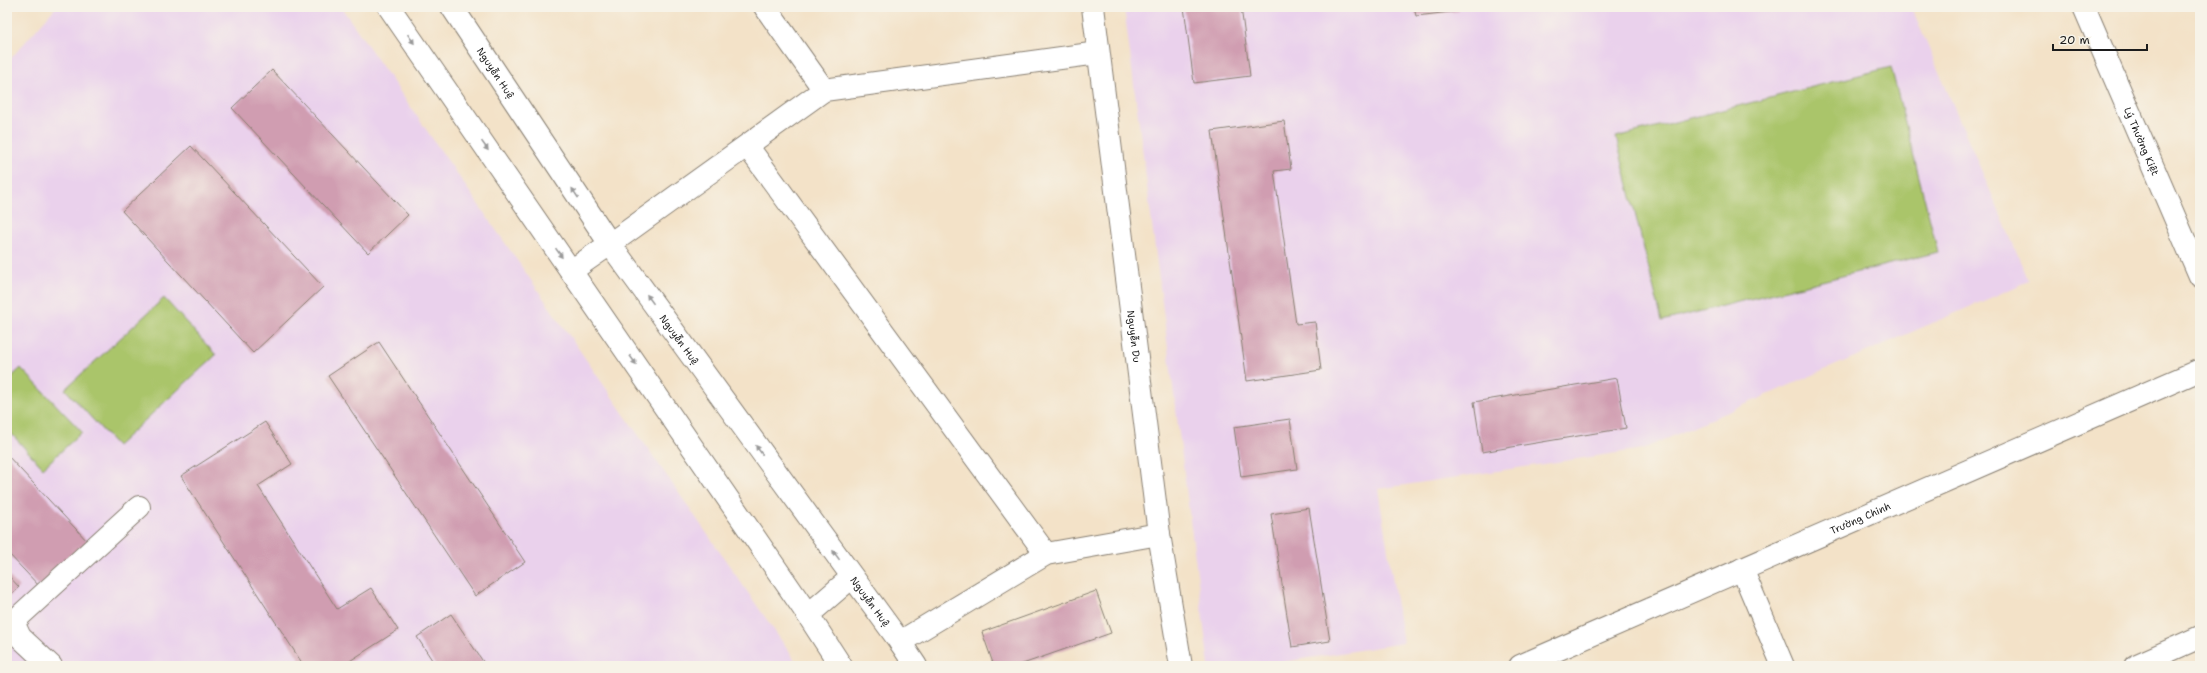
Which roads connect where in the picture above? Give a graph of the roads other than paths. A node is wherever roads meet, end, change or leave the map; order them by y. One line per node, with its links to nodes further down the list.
1 (389, 7): 10 (street, one-way to 10)
2 (452, 7): 9 (street, Nguyễn Huệ, one-way to 2)
3 (765, 7): 7 (street)
4 (1093, 7): 6 (street, Nguyễn Du)
5 (2084, 7): 11 (street, Lý Thường Kiệt)
6 (1098, 53): 7 (street); 14 (street, Nguyễn Du)
7 (824, 90): 8 (street)
8 (748, 147): 9 (street); 15 (street)
9 (610, 244): 10 (street); 17 (street, Nguyễn Huệ, one-way to 9)
10 (571, 271): 18 (street, one-way to 18)
11 (2200, 276)
12 (2200, 370): 16 (street, Trường Chinh)
13 (139, 508): 21 (street)
14 (1159, 534): 15 (street); 24 (street, Nguyễn Du)
15 (1046, 554): 20 (street)
16 (1742, 569): 25 (street, Trường Chinh); 26 (street)
17 (852, 577): 18 (street); 20 (street, Nguyễn Huệ)
18 (808, 615): 22 (street)
19 (2200, 638): 27 (street)
20 (900, 642): 23 (street, Nguyễn Huệ)
21 (50, 666)
22 (841, 666)
23 (916, 666)
24 (1181, 666)
25 (1520, 666)
26 (1782, 666)
27 (2135, 666)

